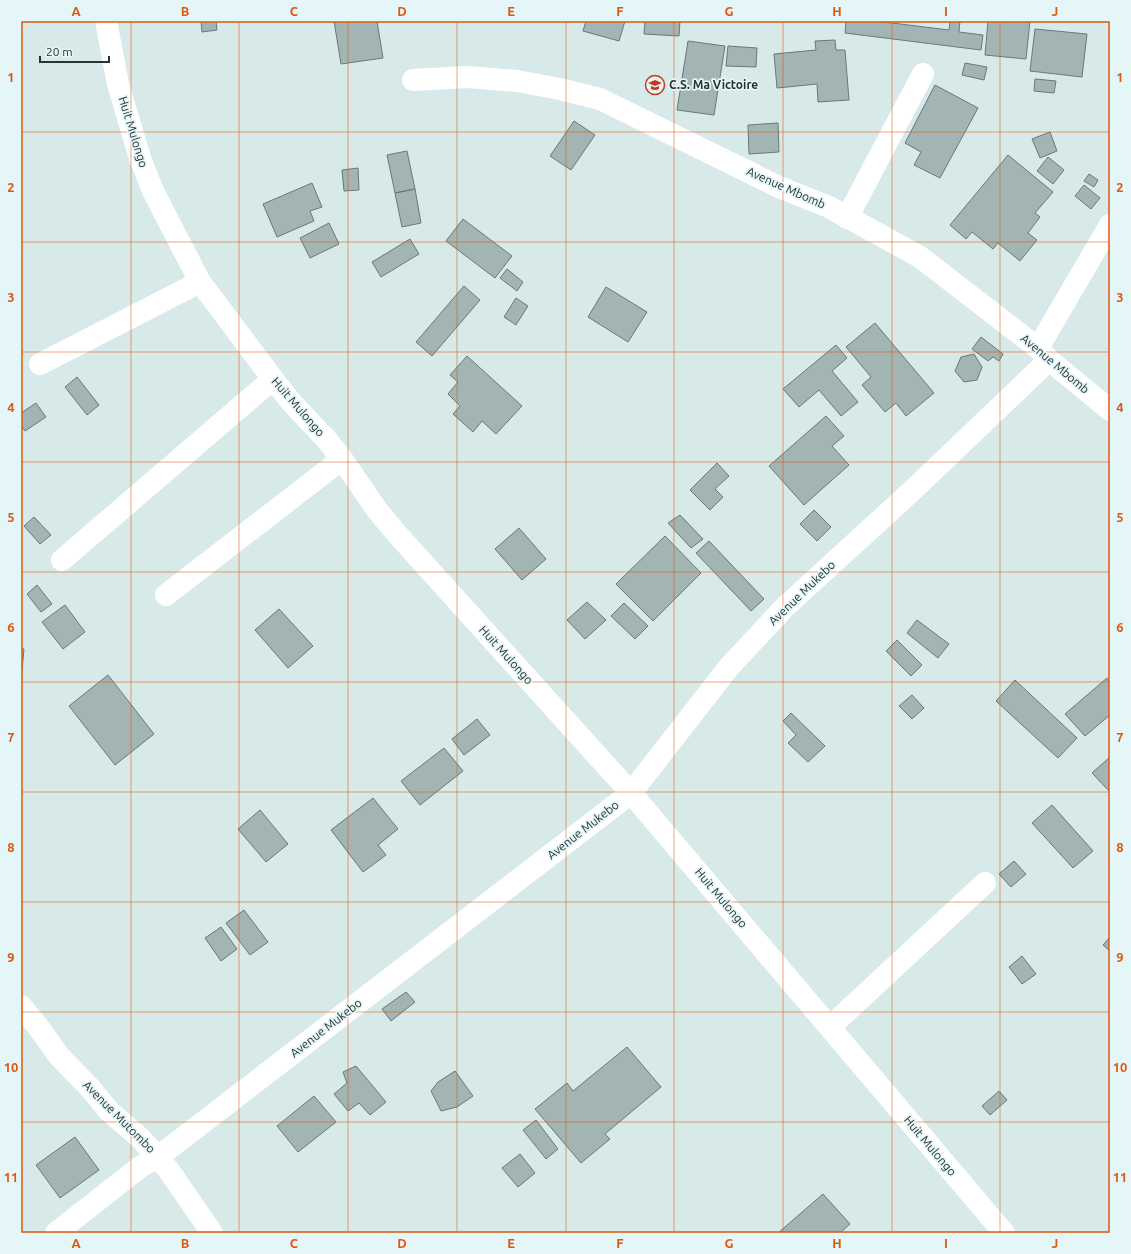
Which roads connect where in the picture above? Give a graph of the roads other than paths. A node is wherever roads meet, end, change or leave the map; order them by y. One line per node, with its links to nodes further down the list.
1 (106, 21): 6 (street, Huit Mulongo)
2 (923, 74): 4 (street)
3 (413, 80): 4 (street, Avenue Mbomb)
4 (847, 218): 7 (street, Avenue Mbomb)
5 (1110, 225): 7 (street, Avenue Mukebo)
6 (200, 282): 8 (street); 9 (street, Huit Mulongo)
7 (1044, 354): 10 (street, Avenue Mbomb); 14 (street, Avenue Mukebo)
8 (40, 364)
9 (273, 379): 11 (street, Huit Mulongo); 12 (street)
10 (1110, 410)
11 (342, 459): 13 (street); 14 (street, Huit Mulongo)
12 (62, 560)
13 (166, 595)
14 (631, 793): 17 (street, Huit Mulongo); 18 (street, Avenue Mukebo)
15 (985, 883): 17 (street)
16 (21, 1006): 18 (street, Avenue Mutombo)
17 (830, 1027): 21 (street, Huit Mulongo)
18 (158, 1158): 19 (street, Avenue Mukebo); 20 (street, Avenue Mutombo)
19 (56, 1233)
20 (212, 1233)
21 (1004, 1233)

